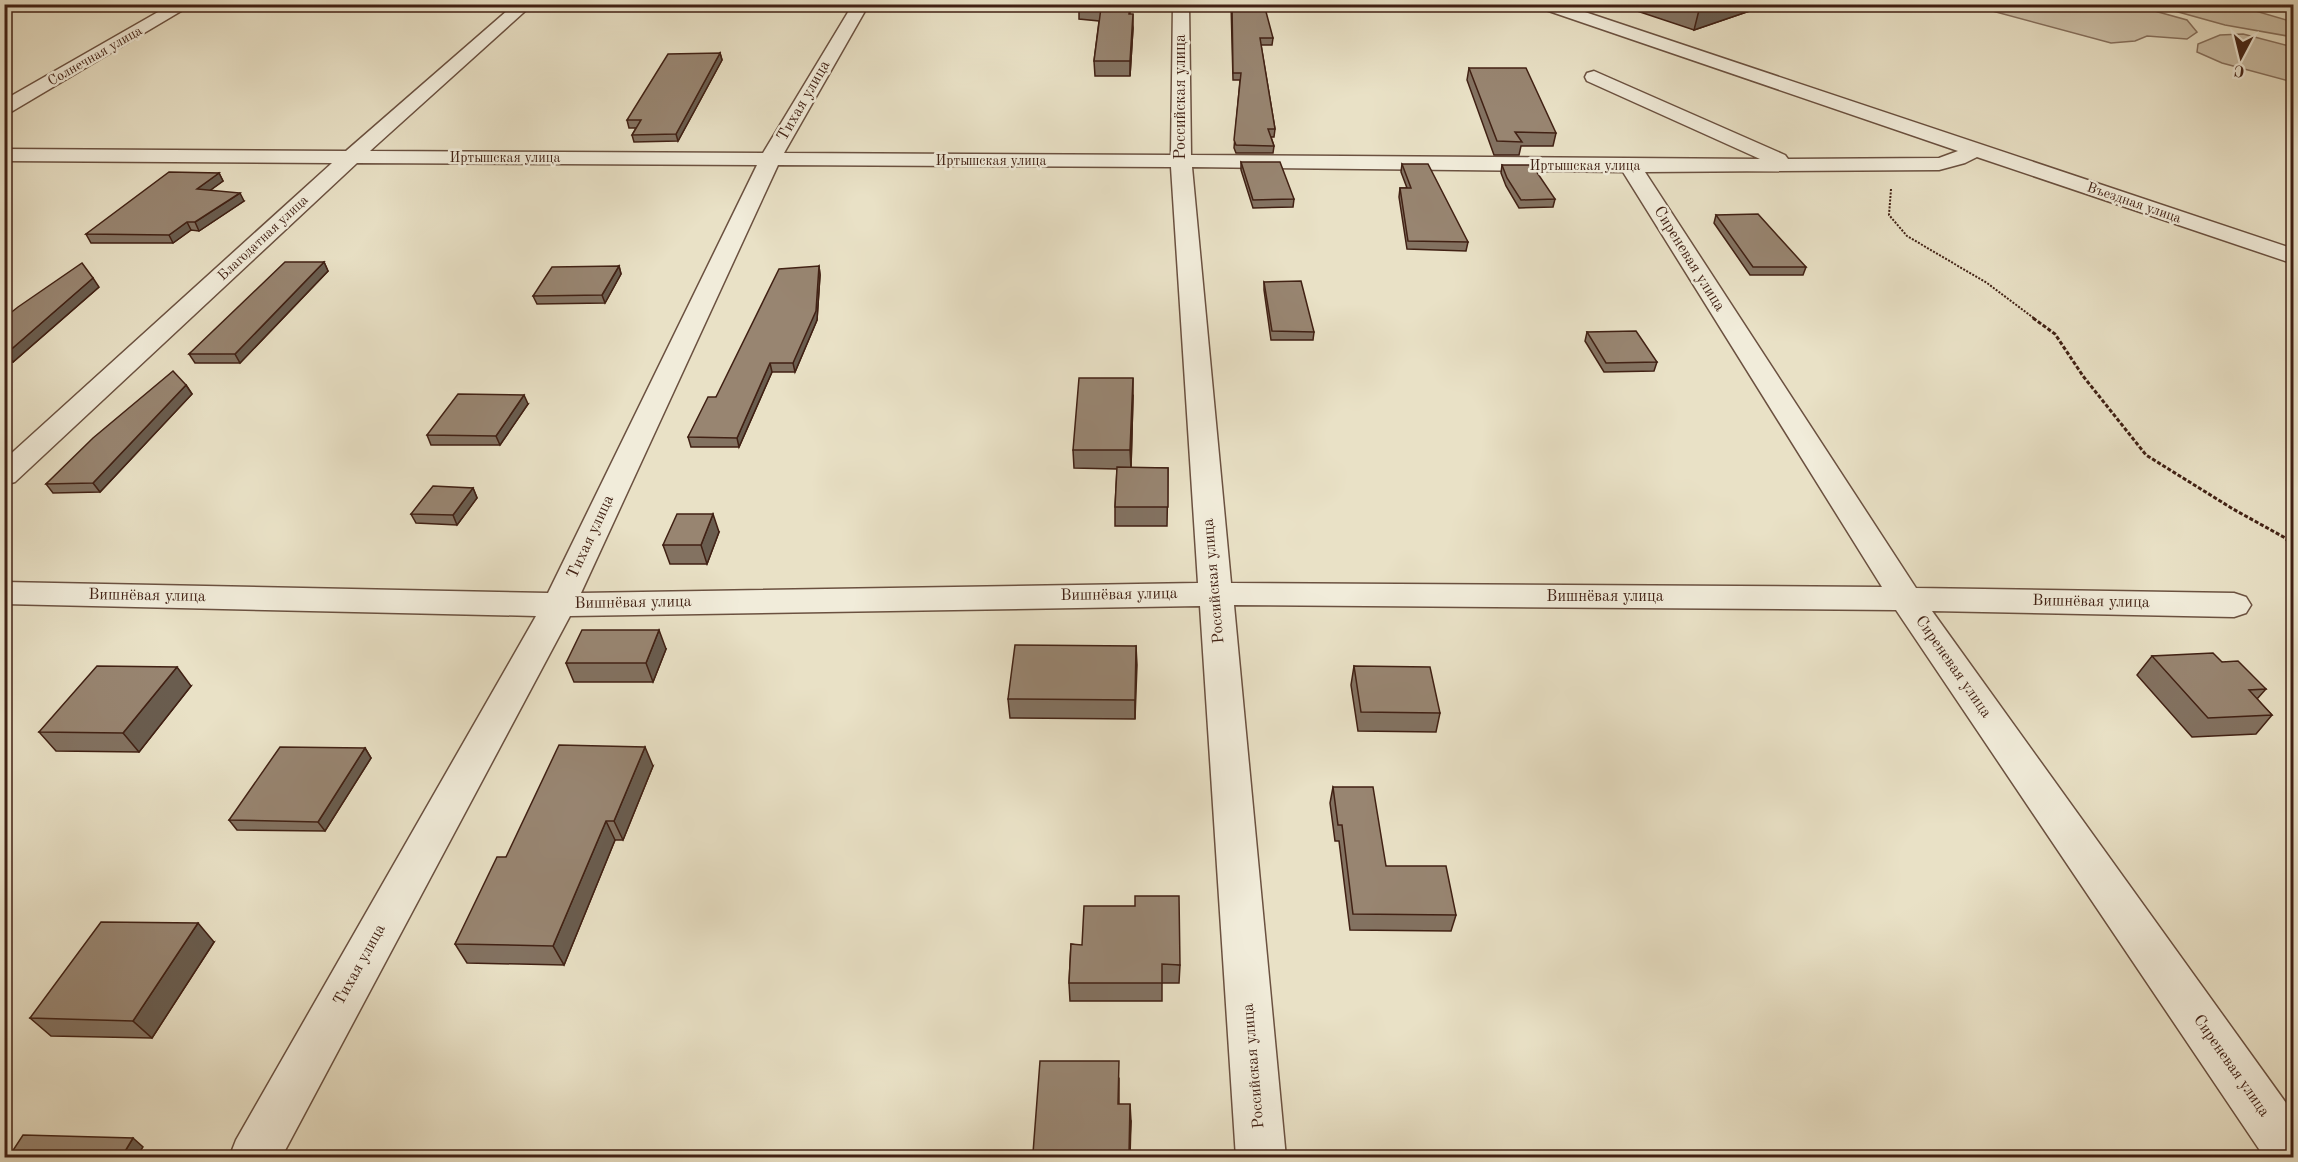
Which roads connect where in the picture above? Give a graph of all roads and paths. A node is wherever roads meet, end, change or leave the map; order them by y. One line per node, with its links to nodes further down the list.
1 (185, 4): 7 (street, Солнечная улица)
2 (525, 4): 10 (street, Благодатная улица)
3 (861, 4): 11 (street, Тихая улица)
4 (1181, 4): 12 (street, Российская улица)
5 (1543, 4): 8 (street, Въездная улица)
6 (1594, 77): 13 (street)
7 (4, 108)
8 (1975, 150): 14 (street, Иртышская улица); 16 (street, Въездная улица)
9 (4, 155): 10 (street, Иртышская улица)
10 (351, 157): 11 (street, Иртышская улица); 17 (street, Благодатная улица)
11 (770, 159): 12 (street, Иртышская улица); 22 (street, Тихая улица)
12 (1181, 161): 15 (street, Иртышская улица); 20 (street, Российская улица)
13 (1788, 164): 14 (street, Иртышская улица); 15 (street, Иртышская улица)
14 (1870, 164): 18 (path)
15 (1630, 166): 21 (street, Сиреневая улица)
16 (2294, 257)
17 (4, 476)
18 (2294, 543)
19 (4, 593): 22 (street, Вишнёвая улица)
20 (1215, 594): 21 (street, Вишнёвая улица); 22 (street, Вишнёвая улица); 26 (street, Российская улица)
21 (1906, 599): 23 (street, Вишнёвая улица); 24 (street, Сиреневая улица)
22 (559, 605): 25 (street, Тихая улица)
23 (2234, 605)
24 (2294, 1157)
25 (254, 1158)
26 (1262, 1158)

